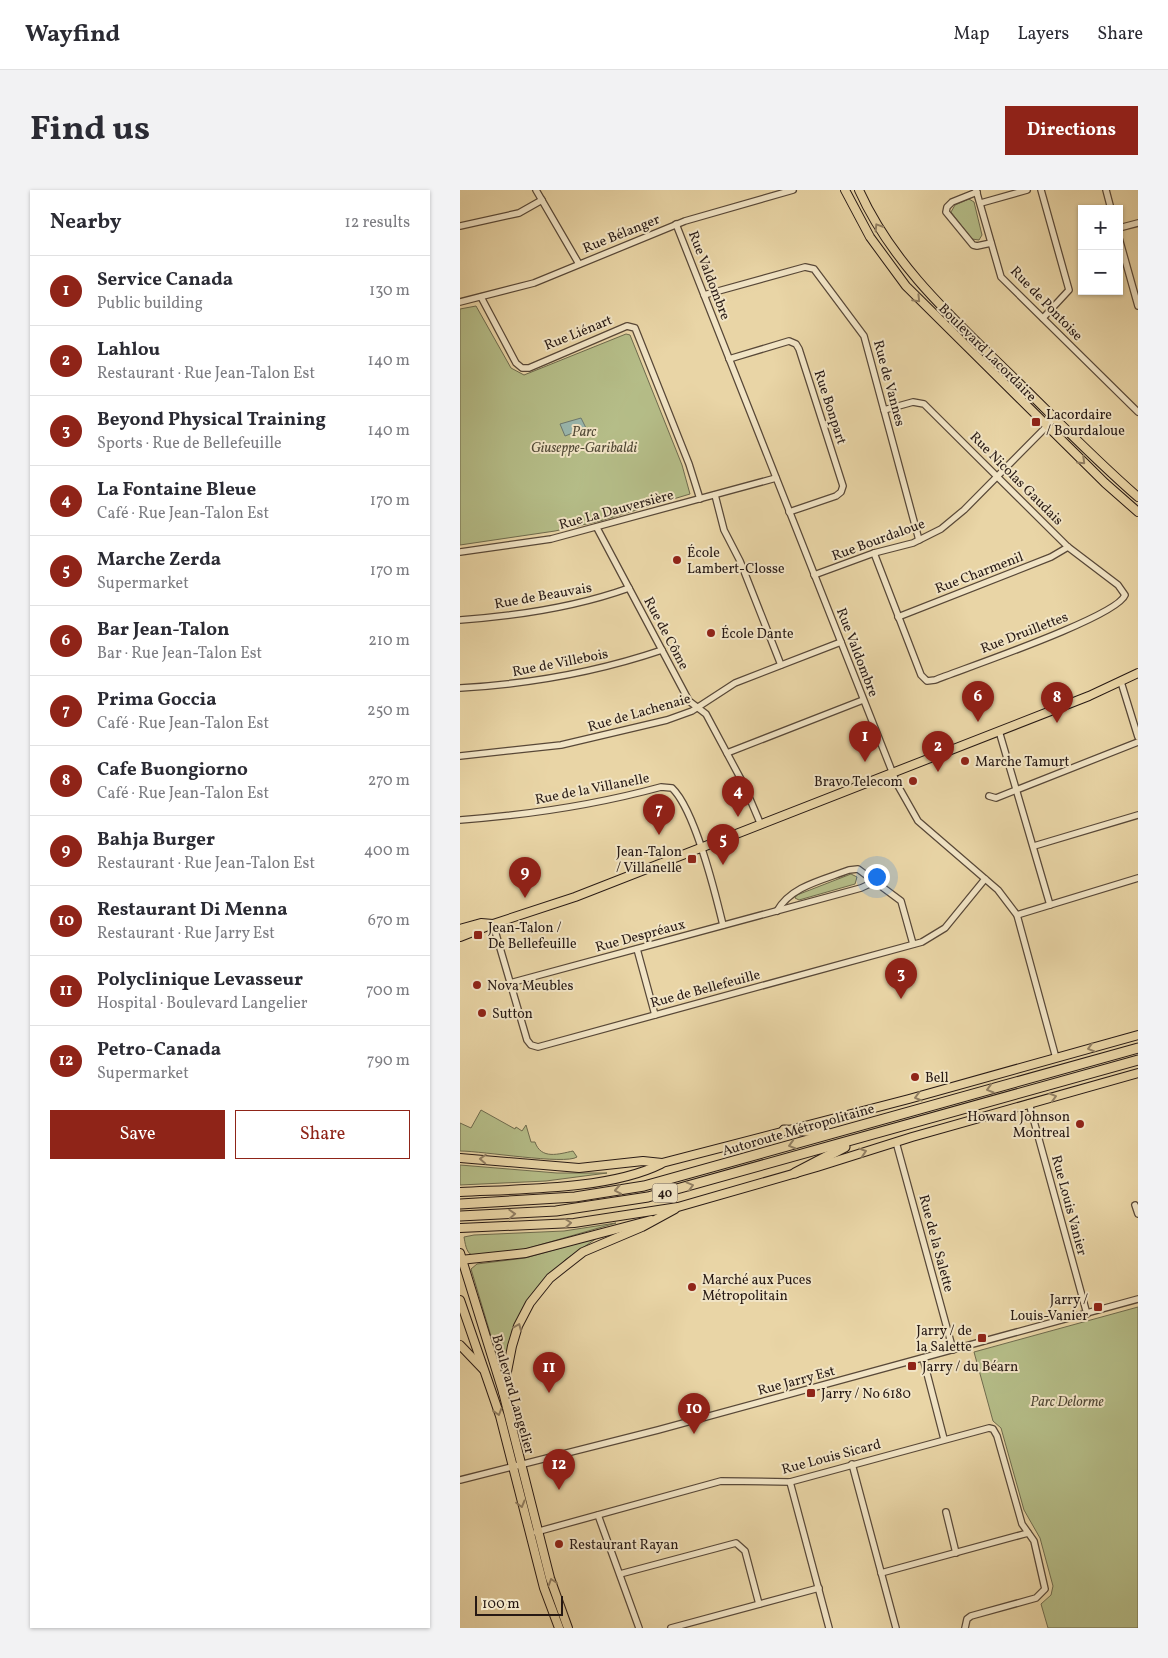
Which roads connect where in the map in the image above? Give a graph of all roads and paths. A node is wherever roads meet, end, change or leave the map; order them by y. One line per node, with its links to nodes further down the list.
1 (536, 190): 10 (street)
2 (793, 190): 9 (street, Rue Bélanger)
3 (845, 190): 29 (main road, Boulevard Lacordaire, one-way to 29)
4 (859, 190): 28 (main road, Boulevard Lacordaire, one-way to 4)
5 (1027, 190): 11 (street)
6 (1041, 190): 24 (street)
7 (1106, 190): 12 (street)
8 (977, 191): 11 (street, Rue de Pontoise); 17 (street)
9 (773, 192): 14 (street, Rue Bélanger)
10 (542, 200): 15 (street); 19 (street)
11 (981, 203): 17 (street, Rue de Pontoise)
12 (1110, 205)
13 (1138, 223): 16 (street)
14 (676, 224): 19 (street, Rue Bélanger); 20 (street, Rue Valdombre)
15 (460, 226)
16 (1123, 227)
17 (991, 243): 24 (street, Rue de Pontoise)
18 (1122, 250): 23 (street)
19 (579, 264): 21 (street, Rue Bélanger)
20 (704, 296): 25 (street, Rue Valdombre); 26 (street, Rue de Vannes)
21 (481, 297): 22 (street, Rue Bélanger); 34 (street, Rue Liénart)
22 (460, 302)
23 (1138, 306)
24 (1043, 318): 27 (street, Rue de Pontoise)
25 (729, 359): 31 (street, Rue Valdombre); 35 (street, Rue Bonpart)
26 (884, 410): 30 (street, Rue Nicolas Gaudais); 38 (street, Rue de Vannes)
27 (1138, 412)
28 (1055, 418): 29 (street, Rue Bourdaloue); 33 (main road, Boulevard Lacordaire)
29 (1047, 426): 30 (street, Rue Bourdaloue); 36 (main road, Boulevard Lacordaire, one-way to 36)
30 (998, 477): 38 (street, Rue Bourdaloue); 39 (street, Rue Nicolas Gaudais)
31 (776, 478): 32 (street, Rue La Dauversière); 35 (street, Rue Valdombre)
32 (715, 495): 34 (street, Rue La Dauversière); 49 (street)
33 (1138, 496)
34 (700, 499): 37 (street, Rue La Dauversière)
35 (789, 512): 42 (street, Rue Valdombre)
36 (1138, 512)
37 (597, 528): 40 (street, Rue La Dauversière); 43 (street, Rue de Côme)
38 (919, 540): 41 (street, Rue Bourdaloue)
39 (1068, 547): 44 (street, Rue Nicolas Gaudais); 45 (street, Rue Charmenil)
40 (460, 552)
41 (874, 553): 42 (street, Rue Bourdaloue); 45 (street)
42 (814, 575): 47 (street, Rue Valdombre)
43 (629, 588): 46 (street, Rue de Beauvais); 48 (street, Rue de Côme)
44 (1124, 595): 45 (street, Rue Druillettes)
45 (898, 617)
46 (460, 620)
47 (841, 642): 49 (street, Rue de Lachenaie); 53 (street, Rue Valdombre)
48 (662, 650): 52 (street, Rue de Villebois); 54 (street, Rue de Côme)
49 (781, 665): 54 (street, Rue de Lachenaie)
50 (1138, 672): 51 (main road)
51 (1121, 682): 55 (main road); 56 (street)
52 (460, 688)
53 (863, 700): 58 (street); 60 (street, Rue Valdombre)
54 (699, 707): 58 (street, Rue de Côme); 59 (street, Rue de Lachenaie)
55 (999, 731): 60 (main road); 61 (street)
56 (1138, 737)
57 (1138, 742): 61 (street)
58 (727, 753): 65 (street, Rue de Côme)
59 (460, 756)
60 (892, 773): 65 (main road); 69 (street, Rue Valdombre)
61 (1016, 789): 62 (street); 66 (street)
62 (990, 796)
63 (1138, 815): 66 (street)
64 (460, 820): 67 (street, Rue de la Villanelle)
65 (760, 825): 67 (main road)
66 (1034, 846): 71 (street)
67 (701, 848): 74 (main road); 75 (street, Rue de la Villanelle)
68 (1138, 878): 71 (street)
69 (985, 879): 73 (street, Rue Valdombre); 78 (street, Rue de Bellefeuille)
70 (876, 880): 72 (street, Rue Despréaux); 72 (street); 78 (street)
71 (1050, 905): 73 (street)
72 (777, 911): 75 (street, Rue Despréaux)
73 (1017, 915): 84 (street, Rue Valdombre)
74 (493, 924): 76 (main road); 77 (main road); 80 (street, Rue de Bellefeuille)
75 (723, 925): 79 (street, Rue Despréaux)
76 (460, 929)
77 (460, 937)
78 (913, 944): 81 (street, Rue de Bellefeuille)
79 (637, 949): 80 (street, Rue Despréaux); 81 (street)
80 (510, 983): 81 (street, Rue de Bellefeuille)
81 (655, 1015)
82 (1138, 1035): 84 (main road, one-way to 84)
83 (1138, 1048): 89 (highway, Autoroute Métropolitaine / 40, one-way to 89)
84 (1056, 1058): 88 (main road, one-way to 88)
85 (1138, 1060): 90 (highway, Autoroute Métropolitaine / 40)
86 (1138, 1073): 87 (main road, one-way to 86)
87 (1029, 1104): 91 (main road); 106 (street, Rue Louis Vanier)
88 (784, 1130): 89 (highway); 93 (main road)
89 (839, 1132): 96 (highway, Autoroute Métropolitaine / 40, one-way to 96)
90 (861, 1138): 94 (highway); 100 (highway, Autoroute Métropolitaine / 40, one-way to 90)
91 (896, 1142): 94 (main road, one-way to 91); 108 (street, Rue de la Salette)
92 (460, 1158): 93 (main road, one-way to 92)
93 (662, 1163): 95 (main road)
94 (794, 1173): 98 (main road)
95 (460, 1192)
96 (460, 1204)
97 (1135, 1205): 99 (street)
98 (678, 1207): 101 (main road); 102 (main road, one-way to 98)
99 (1138, 1214)
100 (462, 1216)
101 (658, 1219): 103 (main road); 111 (main road, one-way to 101)
102 (464, 1228)
103 (460, 1258): 111 (main road, Boulevard Langelier)
104 (1138, 1299): 106 (street, Rue Jarry Est)
105 (460, 1300): 110 (main road, Boulevard Langelier)
106 (1087, 1314): 108 (street, Rue Jarry Est)
107 (460, 1345): 110 (main road)
108 (953, 1350): 109 (street, Rue Jarry Est)
109 (923, 1358): 112 (street); 113 (street, Rue Jarry Est)
110 (484, 1371): 115 (main road, Boulevard Langelier, one-way to 115)
111 (502, 1392): 113 (main road, Boulevard Langelier)
112 (944, 1439): 114 (street, Rue Louis Sicard); 121 (street, Rue Louis Sicard)
113 (521, 1463): 115 (street, Rue Jarry Est); 120 (main road, Boulevard Langelier)
114 (852, 1464): 117 (street, Rue Louis Sicard); 124 (street)
115 (512, 1465): 116 (street, Rue Jarry Est); 122 (main road, Boulevard Langelier, one-way to 122)
116 (460, 1480)
117 (790, 1482): 119 (street, Rue Louis Sicard); 126 (street)
118 (946, 1512): 123 (street)
119 (598, 1515): 120 (street, Rue Louis Sicard); 125 (street)
120 (539, 1531): 122 (street, Rue Louis Sicard); 129 (main road, Boulevard Langelier, one-way to 120)
121 (1028, 1533): 123 (street); 134 (street)
122 (529, 1534): 128 (main road, Boulevard Langelier)
123 (956, 1553): 124 (street)
124 (881, 1573): 133 (street)
125 (620, 1574): 127 (street); 130 (street)
126 (818, 1588): 127 (street); 132 (street)
127 (759, 1604): 131 (street)
128 (559, 1628)
129 (568, 1628)
130 (639, 1628)
131 (671, 1628)
132 (829, 1628)
133 (896, 1628)
134 (965, 1628)

